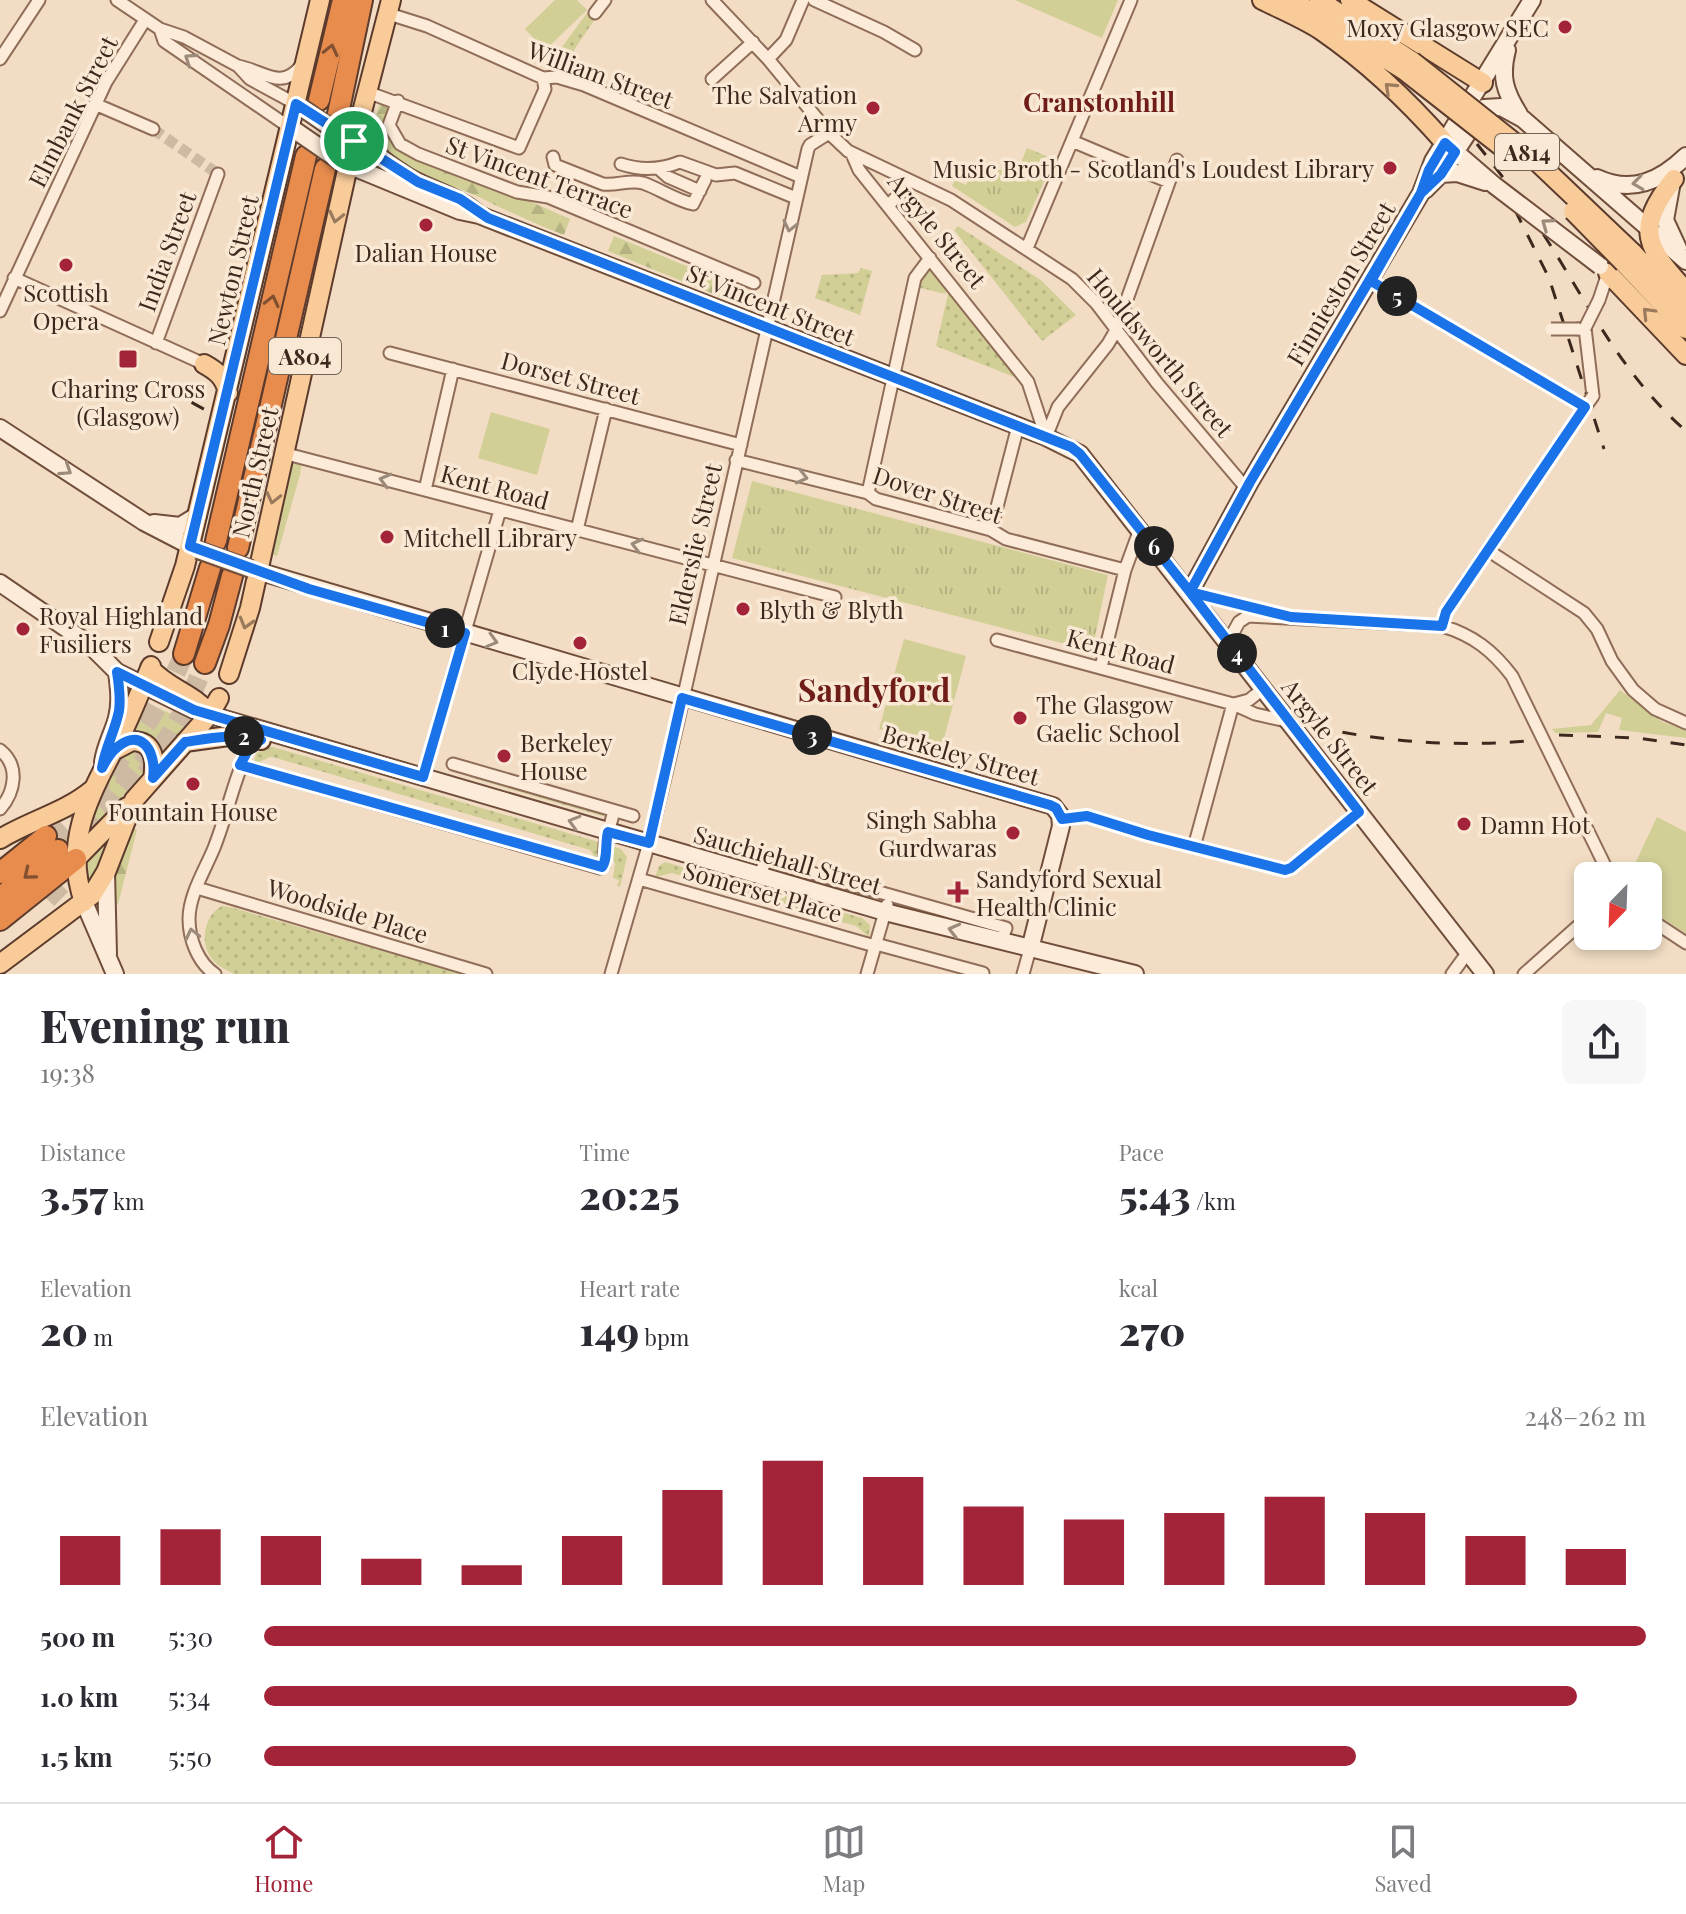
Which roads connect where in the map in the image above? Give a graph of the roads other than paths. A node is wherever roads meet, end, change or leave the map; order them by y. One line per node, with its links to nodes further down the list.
1 (39, 0): 23 (street)
2 (117, 0): 18 (street, St Vincent Street)
3 (320, 0): 25 (main road, Newton Street / A804)
4 (343, 0): 34 (highway, one-way to 4)
5 (362, 0): 16 (highway)
6 (605, 0): 17 (street)
7 (712, 0): 21 (street)
8 (803, 0): 24 (street)
9 (814, 0): 22 (street)
10 (1131, 0): 40 (street)
11 (1262, 0): 41 (main road, one-way to 11)
12 (1292, 0): 27 (main road, A814)
13 (1319, 0): 27 (main road, A814)
14 (1350, 0): 30 (main road)
15 (1532, 0): 20 (street, Finnieston Street)
16 (383, 4): 28 (street, William Street); 31 (main road, North Street / A804)
17 (595, 13)
18 (145, 20): 19 (street, St Vincent Street); 33 (street, Elmbank Street)
19 (160, 29): 26 (street, St Vincent Street); 37 (street, St Vincent Street, one-way to 19)
20 (1510, 38): 30 (street, Finnieston Street); 35 (street)
21 (753, 42): 24 (street); 29 (street)
22 (915, 50)
23 (0, 59)
24 (768, 59): 38 (street)
25 (305, 61): 26 (street, St Vincent Street); 34 (main road, Newton Street / A804)
26 (238, 66): 34 (street, St Vincent Street)
27 (1408, 66): 66 (main road, A814, bridge)
28 (543, 78): 32 (street, St Vincent Terrace); 54 (street, William Street)
29 (712, 79)
30 (1483, 83): 41 (street, Finnieston Street)
31 (367, 92): 32 (street, St Vincent Terrace); 39 (main road, North Street / A804)
32 (398, 101): 69 (street, St Vincent Terrace)
33 (95, 104): 36 (street); 67 (street, Elmbank Street)
34 (305, 104): 37 (main road, Newton Street / A804); 39 (street, St Vincent Street, bridge)
35 (1523, 119): 41 (street); 50 (street)
36 (153, 129)
37 (293, 129): 48 (street, St Vincent Street, bridge); 79 (main road, Newton Street / A804)
38 (829, 133): 42 (street, Houldsworth Street); 54 (street, Elderslie Street)
39 (350, 140): 48 (main road, North Street / A804); 61 (street, St Vincent Street)
40 (1072, 141): 56 (street); 63 (street)
41 (1450, 147): 53 (street); 57 (street); 58 (street, Finnieston Street)
42 (852, 154): 55 (street, Houldsworth Street); 60 (street, Argyle Street)
43 (306, 156): 104 (highway, one-way to 43)
44 (1686, 156): 50 (street, one-way to 50)
45 (553, 157): 49 (street)
46 (1177, 160): 56 (street)
47 (621, 164): 49 (street)
48 (338, 166): 61 (street, St Vincent Street); 92 (main road, North Street / A804, one-way to 92); 103 (highway)
49 (659, 169): 59 (street)
50 (1585, 173): 62 (street)
51 (1680, 173): 62 (main road); 65 (street)
52 (218, 174): 78 (street, India Street)
53 (1441, 174): 57 (street); 58 (street)
54 (801, 177): 59 (street, Elderslie Street)
55 (907, 179): 60 (street); 63 (street, Houldsworth Street)
56 (1169, 182): 77 (street)
57 (1494, 185): 66 (street, one-way to 57, bridge)
58 (1421, 193): 68 (street, Finnieston Street)
59 (796, 198): 73 (street, Elderslie Street, one-way to 73)
60 (888, 206): 64 (street, Argyle Street)
61 (479, 215): 73 (street, St Vincent Street)
62 (1649, 227): 65 (street); 70 (main road)
63 (1027, 248): 77 (street, Houldsworth Street)
64 (930, 258): 84 (street); 90 (street, Argyle Street)
65 (1686, 260)
66 (1616, 264): 72 (main road, A814); 75 (street, bridge); 76 (main road, A814); 81 (main road, one-way to 66)
67 (14, 278): 71 (street, Elmbank Street); 78 (street)
68 (1371, 281): 86 (street); 94 (street, Finnieston Street)
69 (754, 283)
70 (1686, 291)
71 (0, 311)
72 (1686, 311)
73 (768, 328): 84 (street, St Vincent Street); 91 (street, Elderslie Street)
74 (1550, 328): 75 (street, bridge)
75 (1582, 329): 86 (street, bridge)
76 (1686, 329)
77 (1116, 330): 90 (street); 94 (street, Houldsworth Street)
78 (156, 343): 82 (street)
79 (238, 353): 82 (main road); 85 (main road, Newton Street / A804)
80 (390, 353): 83 (street, Dorset Street)
81 (1686, 355)
82 (204, 364): 85 (main road)
83 (453, 369): 87 (street, Dorset Street); 95 (street)
84 (893, 378): 88 (street, St Vincent Street); 96 (street)
85 (228, 393): 98 (main road, Newton Street / A804)
86 (1581, 405): 105 (street)
87 (606, 409): 91 (street, Dorset Street); 101 (street)
88 (1018, 426): 90 (street, St Vincent Street); 102 (street)
89 (0, 428): 99 (street, Berkeley Street, one-way to 99)
90 (1046, 437): 100 (street, Argyle Street)
91 (741, 445): 93 (street, Elderslie Street)
92 (283, 453): 95 (street, Kent Road, one-way to 92); 108 (main road, North Street / A804, one-way to 108)
93 (736, 460): 96 (street, Dover Street, one-way to 96); 106 (street, Elderslie Street)
94 (1246, 488): 110 (street, Finnieston Street)
95 (425, 490): 97 (street, Kent Road)
96 (868, 493): 102 (street, Dover Street)
97 (500, 510): 101 (street, Kent Road); 114 (street)
98 (198, 515): 99 (street); 104 (main road, Newton Street / A804)
99 (144, 522): 104 (street, Berkeley Street)
100 (1140, 529): 107 (street); 110 (street, Argyle Street)
101 (577, 530): 106 (street, Kent Road, one-way to 101)
102 (991, 530): 107 (street, Dover Street)
103 (238, 548)
104 (203, 551): 108 (street, Berkeley Street, bridge); 116 (main road, Newton Street / A804); 118 (highway)
105 (1489, 551): 113 (street); 129 (street)
106 (712, 564): 111 (street, Kent Road); 125 (street, Elderslie Street)
107 (1125, 570): 120 (street)
108 (246, 572): 114 (street, Berkeley Street); 119 (highway); 122 (main road, North Street / A804, one-way to 122)
109 (0, 583): 121 (street, Sauchiehall Street)
110 (1190, 592): 112 (street); 117 (street, Argyle Street)
111 (835, 597)
112 (1291, 617): 113 (street); 117 (street)
113 (1442, 626): 154 (street)
114 (465, 633): 125 (street, Berkeley Street, one-way to 125); 139 (street)
115 (997, 640): 120 (street, Kent Road)
116 (159, 642)
117 (1228, 642): 124 (street, Argyle Street)
118 (184, 654)
119 (205, 663)
120 (1101, 667): 126 (street, Kent Road)
121 (117, 672): 123 (street, Sauchiehall Street); 136 (street)
122 (229, 674)
123 (142, 686): 127 (street, Sauchiehall Street); 127 (main road); 133 (main road)
124 (1264, 688): 126 (street); 128 (street, Argyle Street)
125 (682, 698): 148 (street, Berkeley Street); 151 (street, Elderslie Street)
126 (1233, 704): 128 (street, Kent Road); 152 (street)
127 (214, 706): 131 (main road); 137 (street, Sauchiehall Street)
128 (1291, 722): 146 (street, Argyle Street)
129 (1686, 723)
130 (261, 740): 131 (main road); 135 (street); 137 (street)
131 (185, 742): 140 (main road)
132 (0, 750): 144 (street)
133 (113, 751): 136 (main road); 140 (main road)
134 (453, 764): 138 (street)
135 (240, 765): 149 (street); 158 (street)
136 (102, 768): 142 (main road)
137 (391, 768): 139 (street, Sauchiehall Street)
138 (467, 768): 141 (street); 145 (street)
139 (423, 777): 141 (street, Sauchiehall Street)
140 (153, 778): 143 (main road)
141 (460, 788): 149 (street, Sauchiehall Street, one-way to 141)
142 (92, 790): 150 (main road); 153 (main road)
143 (134, 800): 153 (main road); 155 (main road)
144 (0, 809)
145 (614, 811): 147 (street); 149 (street)
146 (1359, 812): 152 (street); 170 (street, Argyle Street)
147 (633, 816)
148 (1062, 819): 152 (street); 169 (street)
149 (608, 832): 151 (street, Sauchiehall Street)
150 (0, 839)
151 (649, 843): 157 (street, Elderslie Street); 162 (street, Sauchiehall Street)
152 (1194, 847)
153 (64, 857): 156 (highway); 159 (highway, one-way to 159); 161 (main road); 163 (highway)
154 (1603, 862)
155 (106, 872): 161 (main road); 171 (street)
156 (0, 873)
157 (639, 879): 168 (street, Somerset Place); 178 (street, Elderslie Street)
158 (197, 888): 176 (street, one-way to 158); 177 (street, Woodside Place)
159 (0, 898)
160 (47, 899): 166 (highway)
161 (84, 902): 171 (street); 172 (main road)
162 (887, 904): 168 (street); 169 (street, Sauchiehall Street, one-way to 162)
163 (0, 920)
164 (1662, 927): 167 (street)
165 (1574, 929): 184 (street)
166 (0, 935)
167 (1686, 943)
168 (876, 945): 174 (street, Somerset Place); 179 (street)
169 (1030, 949): 173 (street, Sauchiehall Street); 180 (street)
170 (1468, 952): 182 (street); 183 (street, Argyle Street)
171 (108, 954): 175 (street)
172 (0, 964)
173 (1082, 968): 181 (street, Sauchiehall Street)
174 (983, 973)
175 (115, 974)
176 (215, 974)
177 (486, 974)
178 (611, 974)
179 (867, 974)
180 (1023, 974)
181 (1135, 974)
182 (1452, 974)
183 (1485, 974)
184 (1524, 974)

